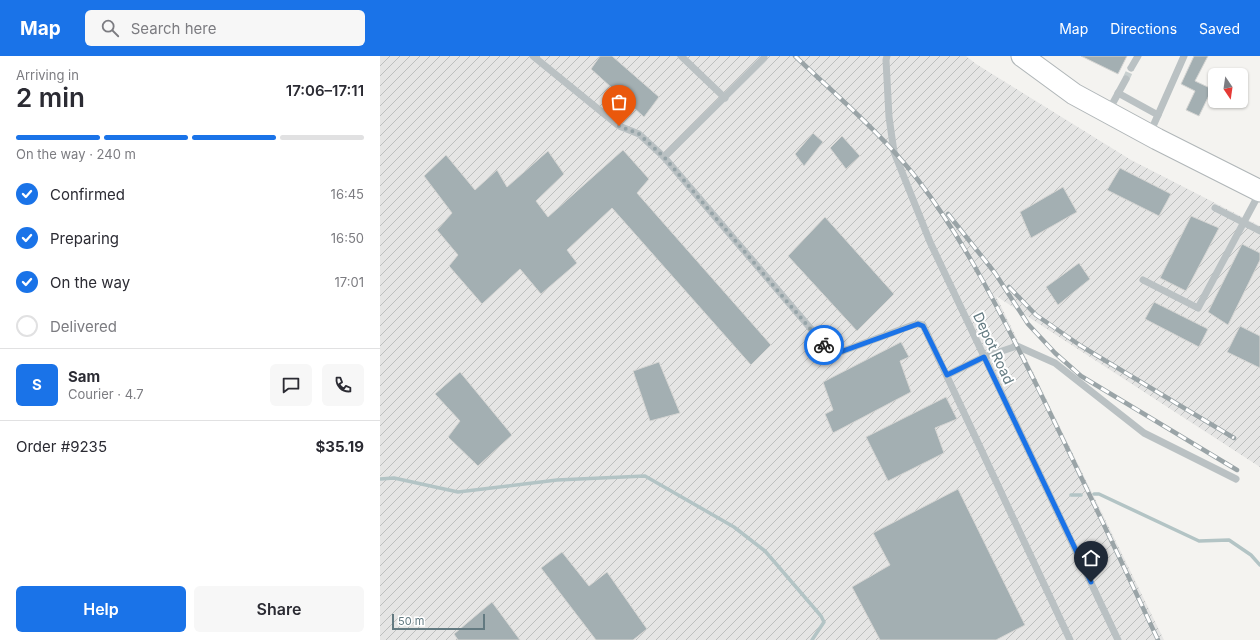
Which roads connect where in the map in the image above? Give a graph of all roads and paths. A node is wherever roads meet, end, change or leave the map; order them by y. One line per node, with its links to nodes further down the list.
1 (533, 56): 15 (street)
2 (681, 56): 11 (street)
3 (764, 56): 11 (street)
4 (887, 56): 21 (street, Depot Road)
5 (1022, 56): 12 (main road)
6 (1138, 56): 8 (street)
7 (1184, 56): 13 (street)
8 (1131, 68)
9 (1126, 79): 10 (street)
10 (1118, 93): 12 (street); 13 (street)
11 (725, 98): 15 (street)
12 (1108, 112): 14 (main road)
13 (1158, 115): 14 (street)
14 (1149, 135): 16 (main road)
15 (664, 157): 22 (street)
16 (1260, 191): 18 (street)
17 (1215, 208): 18 (street)
18 (1244, 222): 19 (street); 20 (street)
19 (1260, 231)
20 (1143, 280)
21 (984, 357): 22 (street); 23 (street); 25 (street, Depot Road)
22 (947, 375): 24 (street)
23 (1236, 479)
24 (1070, 640)
25 (1118, 640)

